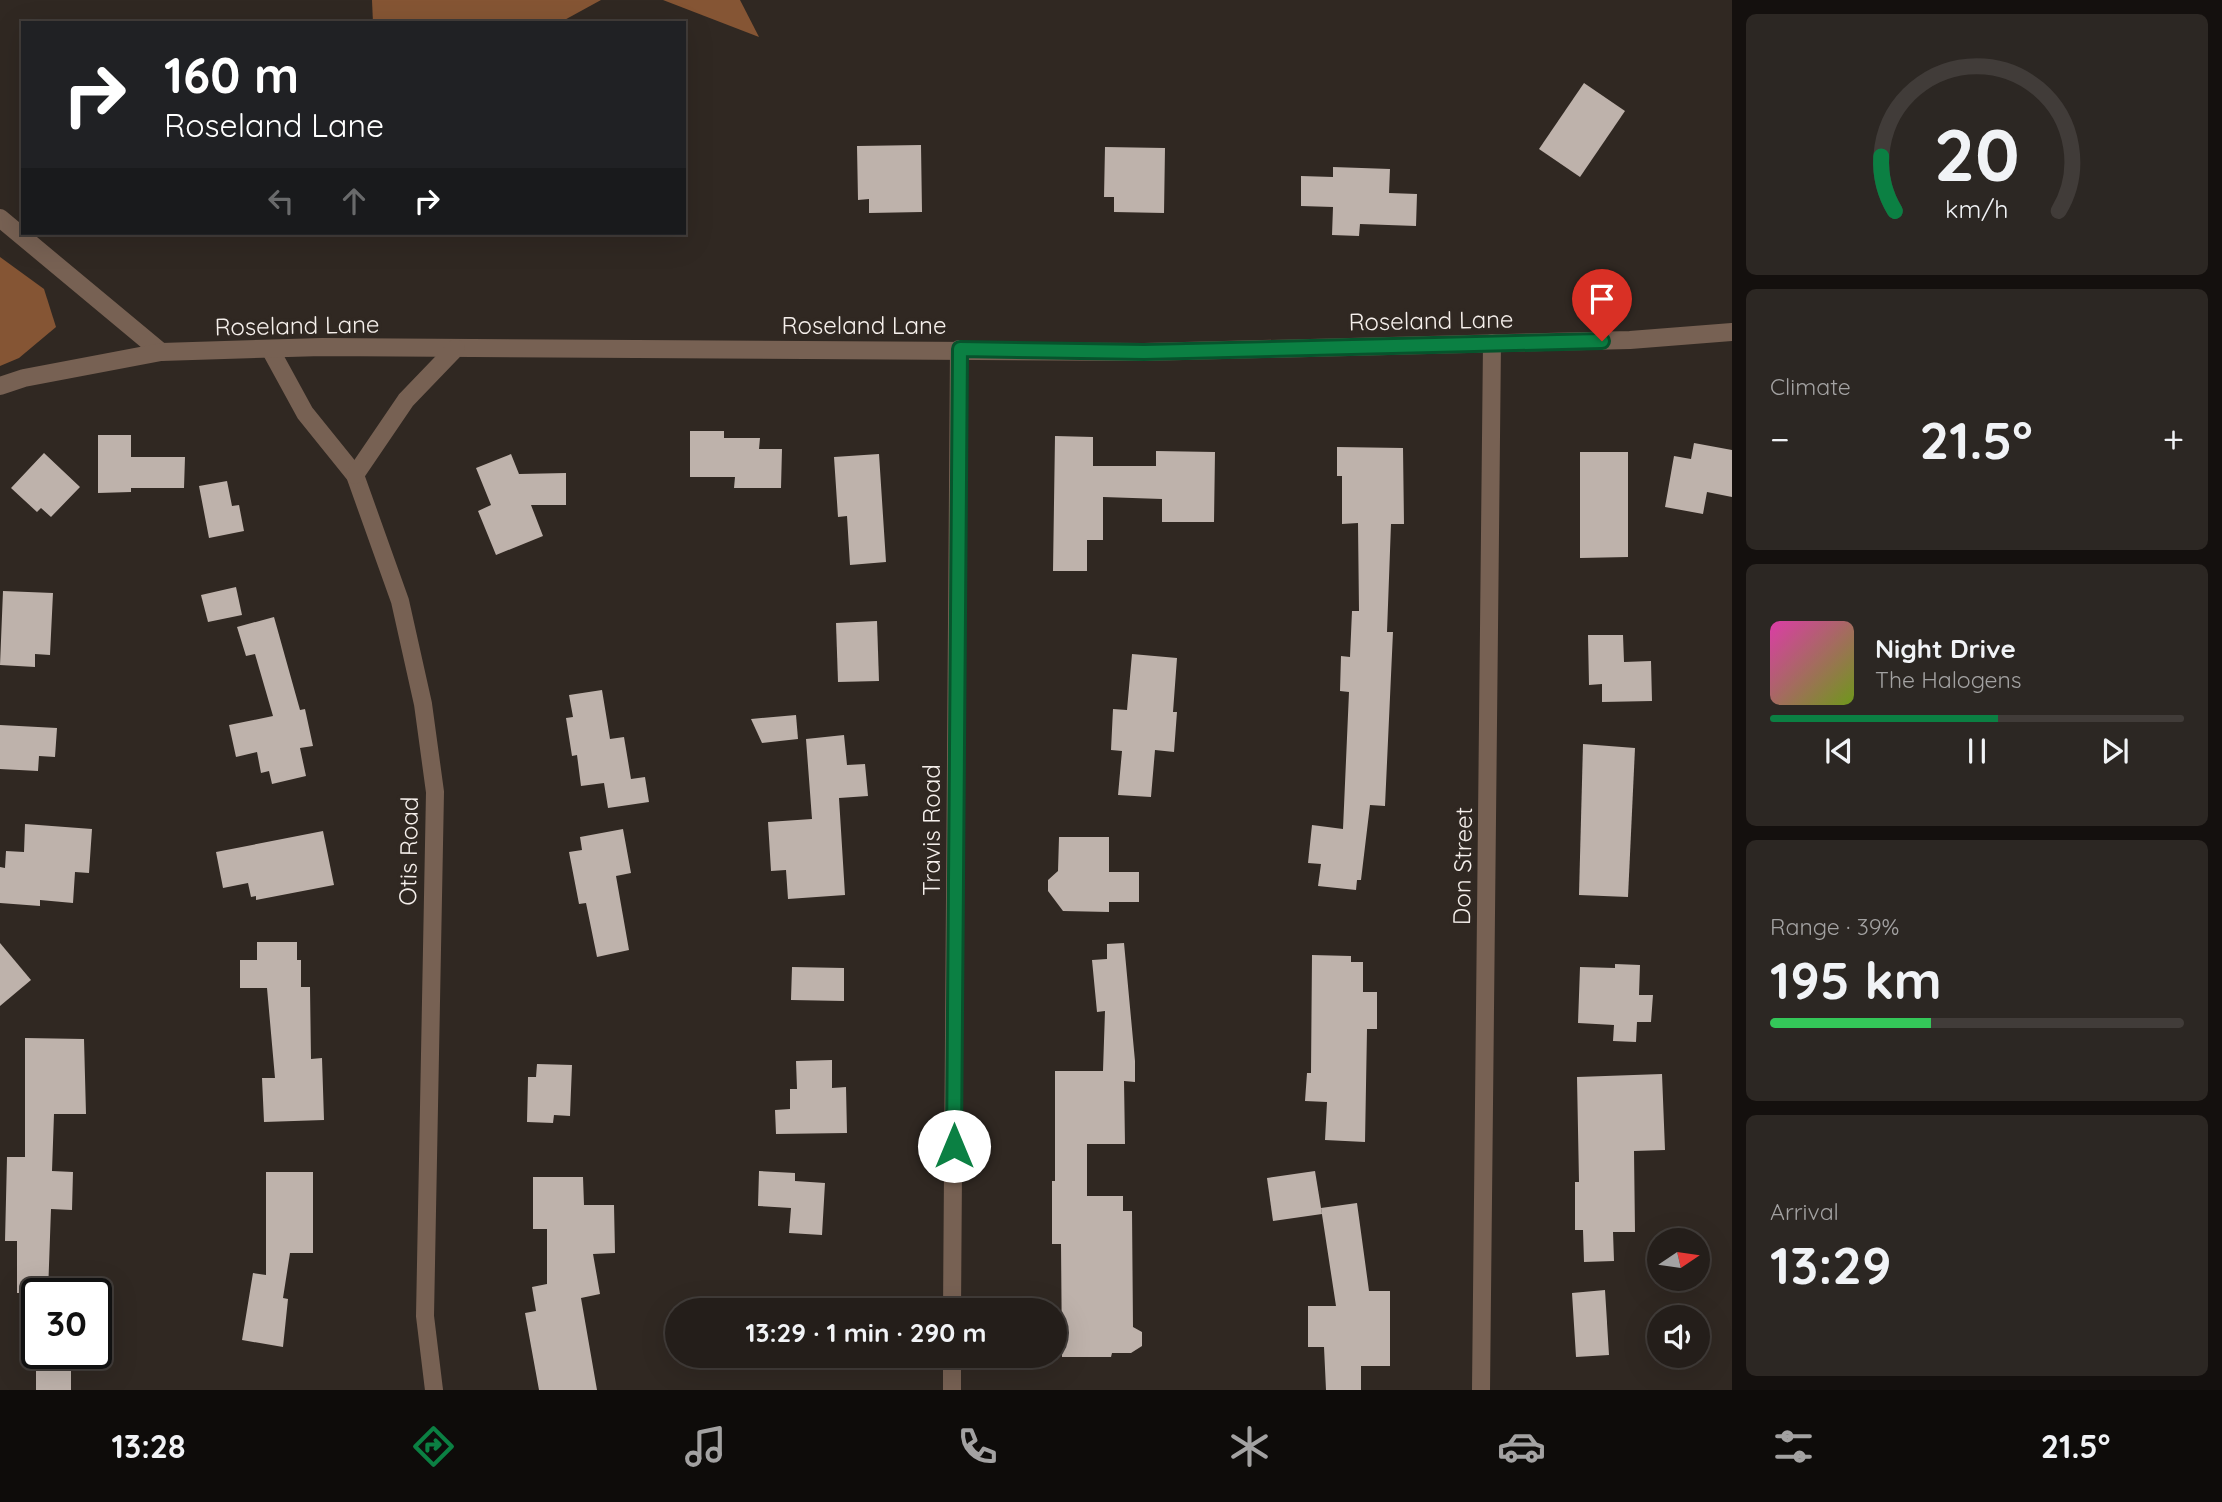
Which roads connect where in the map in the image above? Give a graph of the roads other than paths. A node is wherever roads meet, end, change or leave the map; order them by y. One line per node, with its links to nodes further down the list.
1 (0, 218): 7 (street)
2 (1732, 332): 3 (street, Roseland Lane)
3 (1492, 343): 6 (street, Roseland Lane); 14 (street, Don Street)
4 (456, 348): 5 (street, Roseland Lane); 6 (street, Roseland Lane); 9 (street)
5 (270, 349): 7 (street, Roseland Lane); 9 (street, Otis Road)
6 (960, 349): 10 (street, Travis Road)
7 (161, 352): 8 (street, Roseland Lane)
8 (0, 386)
9 (355, 475): 12 (street, Otis Road)
10 (952, 1298)
11 (952, 1368): 13 (street)
12 (434, 1390)
13 (952, 1390)
14 (1481, 1390)

